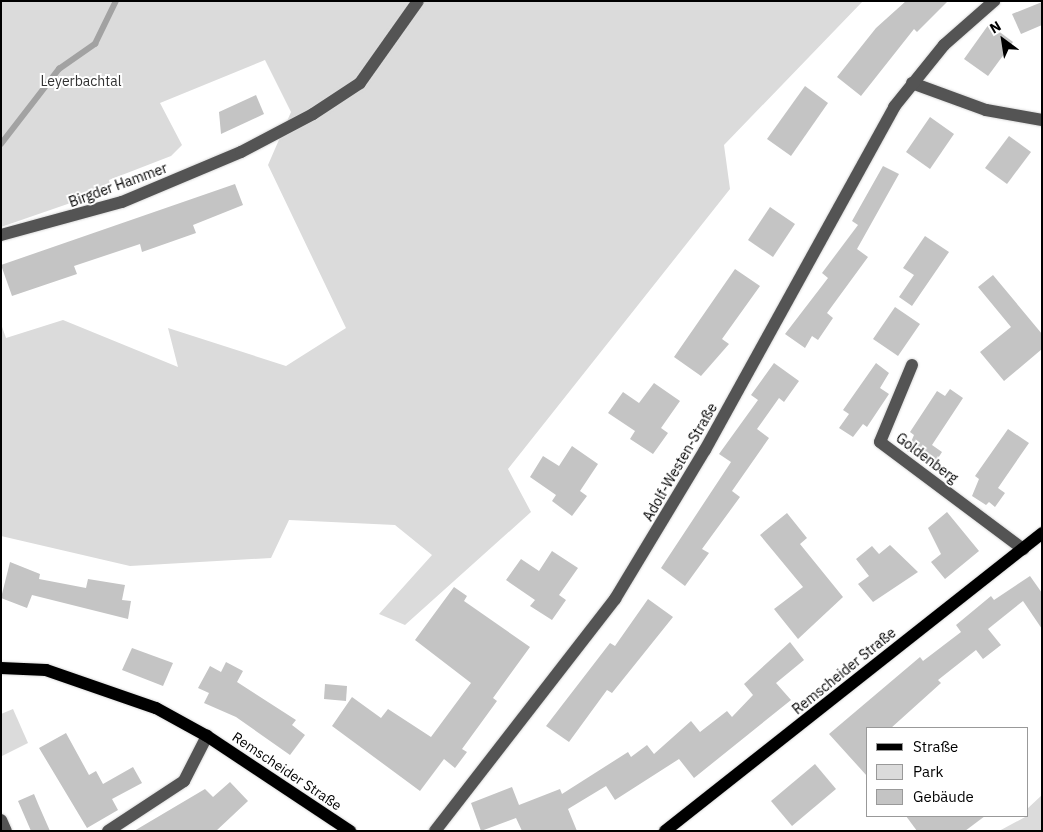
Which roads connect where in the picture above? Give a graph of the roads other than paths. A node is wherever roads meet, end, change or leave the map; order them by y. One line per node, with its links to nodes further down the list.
1 (418, 1): 5 (street, Birgder Hammer)
2 (994, 1): 3 (street, Adolf-Westen-Straße)
3 (912, 82): 4 (street); 15 (street, Adolf-Westen-Straße)
4 (1042, 120)
5 (1, 235)
6 (912, 365): 8 (street, Goldenberg)
7 (1042, 534): 8 (main road, Remscheider Straße)
8 (1023, 549): 16 (main road, Remscheider Straße)
9 (1, 668): 10 (main road, Remscheider Straße)
10 (208, 736): 13 (street); 14 (main road, Remscheider Straße)
11 (1, 820): 12 (street)
12 (6, 831)
13 (108, 831)
14 (350, 831)
15 (435, 831)
16 (665, 831)

